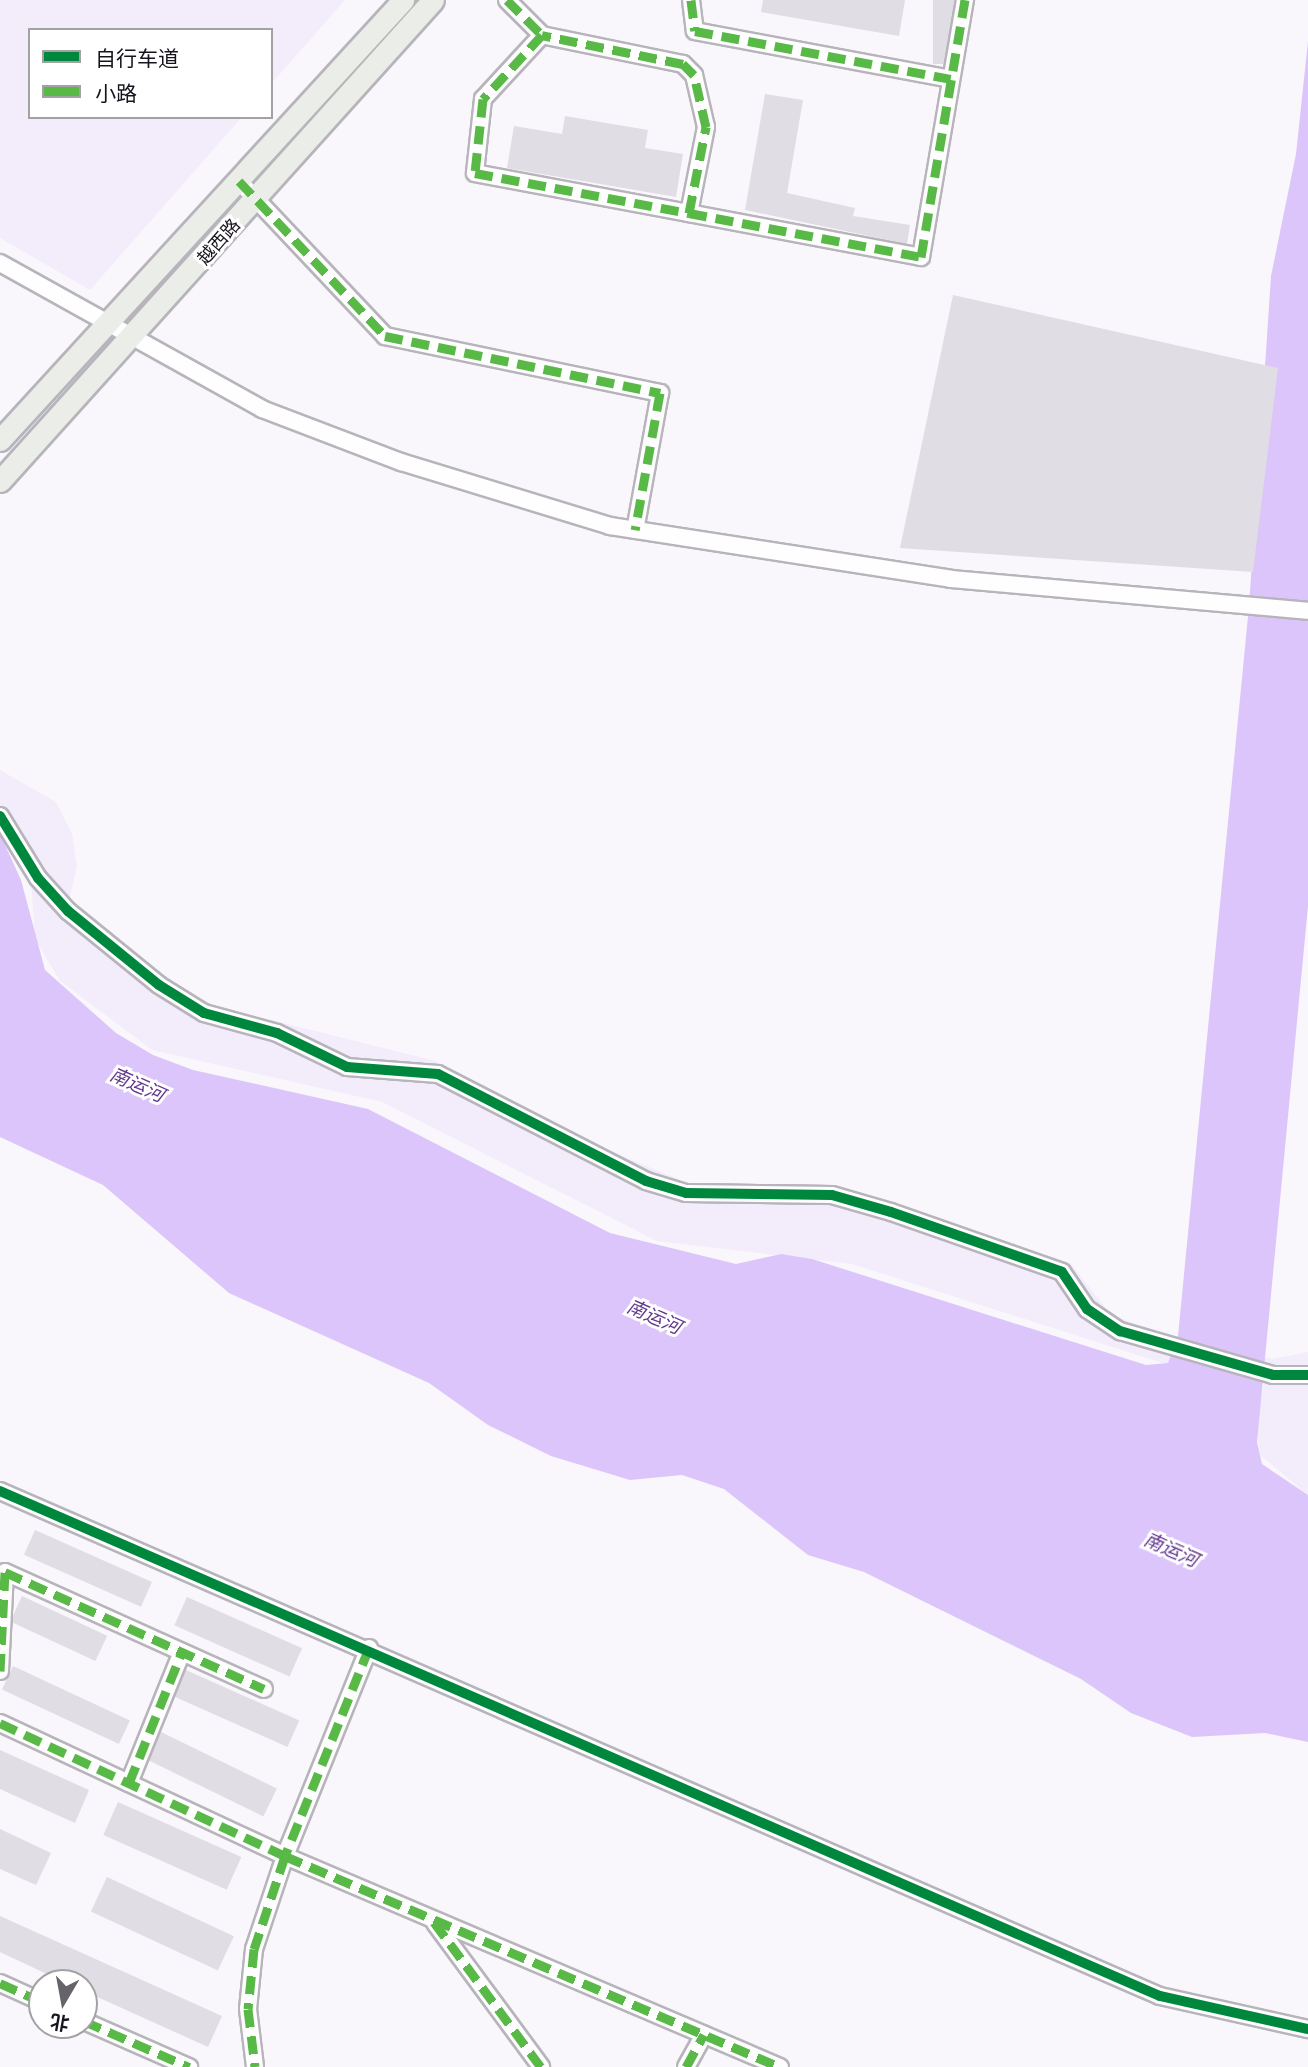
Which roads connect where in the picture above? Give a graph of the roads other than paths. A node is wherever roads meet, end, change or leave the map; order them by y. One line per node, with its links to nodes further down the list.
1 (403, 0): 8 (main road, 越西路)
2 (433, 0): 9 (main road, 越西路)
3 (507, 0): 6 (street)
4 (691, 0): 7 (street)
5 (965, 0): 7 (street)
6 (542, 36): 10 (street); 10 (street)
7 (951, 79): 10 (street)
8 (239, 181): 9 (street); 12 (main road, 越西路)
9 (257, 200): 13 (main road, 越西路); 16 (street)
10 (689, 213)
11 (0, 262): 12 (street)
12 (111, 322): 13 (street); 14 (main road, 越西路)
13 (135, 338): 15 (main road, 越西路); 16 (street)
14 (0, 440)
15 (0, 481)
16 (635, 530): 17 (street)
17 (1308, 611)
18 (0, 816): 19 (street)
19 (1308, 1375)
20 (0, 1491): 21 (street)
21 (369, 1648): 27 (street); 32 (street)
22 (183, 1652): 23 (street); 24 (street); 26 (street)
23 (0, 1671)
24 (264, 1689)
25 (0, 1723): 26 (street)
26 (129, 1783): 27 (street)
27 (285, 1856): 28 (street); 35 (street)
28 (434, 1922): 33 (street); 36 (street)
29 (0, 1983): 30 (street)
30 (28, 1996)
31 (98, 2027): 34 (street)
32 (1308, 2029)
33 (704, 2035): 37 (street); 38 (street)
34 (189, 2067)
35 (255, 2067)
36 (541, 2067)
37 (686, 2067)
38 (779, 2067)

